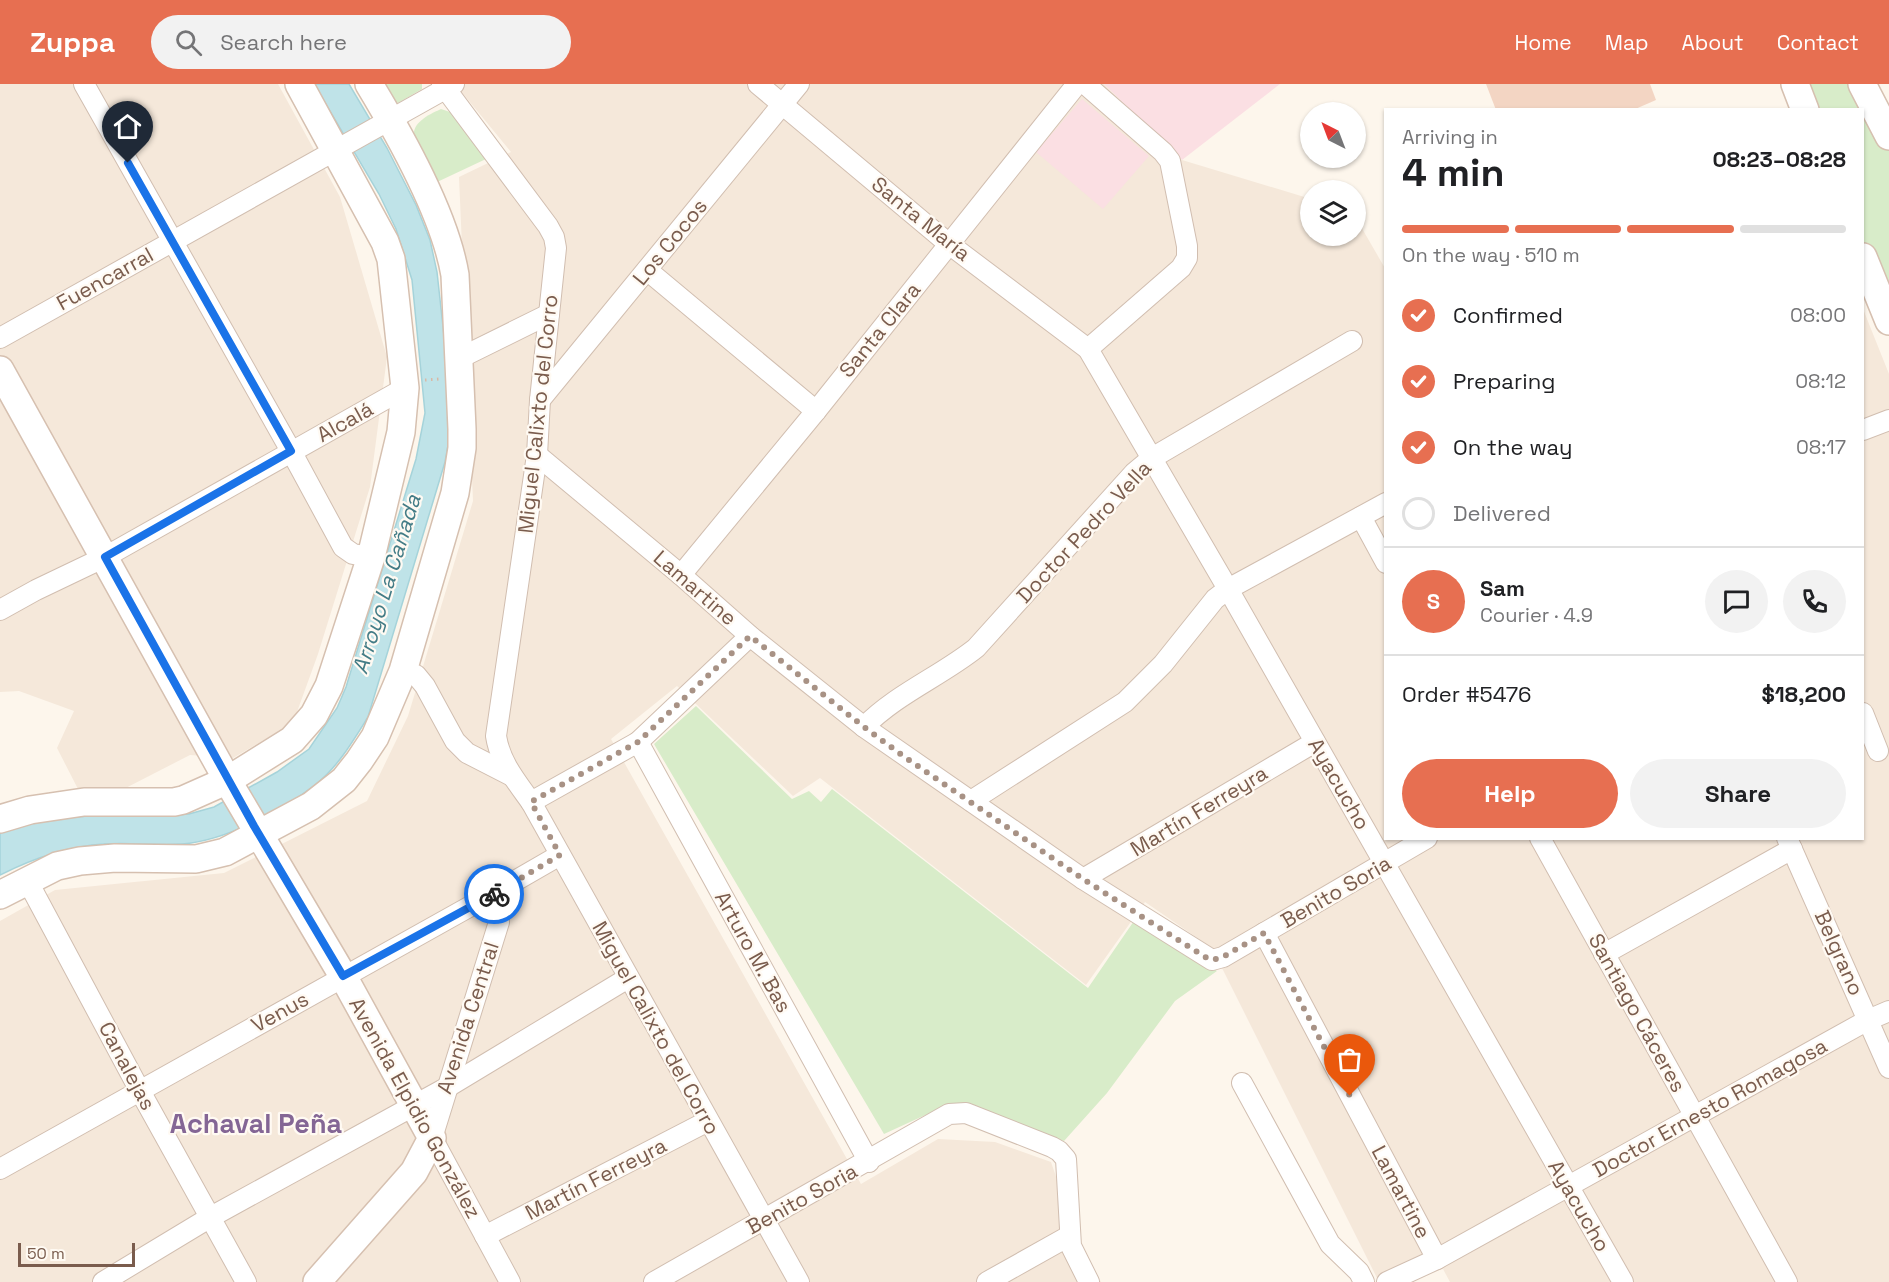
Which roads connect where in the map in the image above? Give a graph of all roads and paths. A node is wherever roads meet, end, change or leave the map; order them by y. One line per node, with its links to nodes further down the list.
1 (84, 84): 16 (street)
2 (298, 84): 15 (main road)
3 (369, 84): 13 (main road)
4 (758, 84): 11 (street, Santa María)
5 (800, 84): 11 (street, Los Cocos)
6 (1077, 84): 17 (street, Santa Clara)
7 (1085, 84): 24 (street)
8 (1795, 84): 12 (main road)
9 (1862, 84): 14 (main road)
10 (447, 86): 13 (street); 20 (street, Miguel Calixto del Corro)
11 (782, 105): 17 (street, Santa María); 19 (street, Los Cocos)
12 (1804, 108)
13 (387, 121): 15 (street); 25 (main road)
14 (1889, 136)
15 (341, 147): 16 (street, Fuencarral); 27 (main road)
16 (172, 242): 22 (street, Fuencarral); 32 (street)
17 (950, 244): 24 (street, Santa María); 29 (street, Santa Clara)
18 (1864, 259): 21 (main road)
19 (647, 270): 28 (street, Los Cocos); 29 (street)
20 (549, 314): 25 (street); 28 (street, Miguel Calixto del Corro)
21 (1889, 321)
22 (0, 338)
23 (1352, 341): 34 (street, Doctor Pedro Vella)
24 (1088, 349): 34 (street, Ayacucho)
25 (459, 368): 27 (path); 44 (main road)
26 (0, 370): 37 (main road, Avenida Elpidio González)
27 (405, 386): 32 (street, Alcalá); 38 (main road)
28 (540, 400): 33 (street, Miguel Calixto del Corro)
29 (816, 411): 40 (street, Santa Clara)
30 (1889, 420): 31 (street)
31 (1864, 430)
32 (291, 451): 37 (street, Alcalá); 38 (street)
33 (537, 455): 40 (street, Lamartine); 50 (street, Miguel Calixto del Corro)
34 (1152, 458): 41 (street, Ayacucho); 46 (street, Doctor Pedro Vella)
35 (1384, 504): 36 (street)
36 (1361, 517): 39 (street); 41 (street)
37 (105, 557): 42 (street, Alcalá); 51 (main road, Avenida Elpidio González)
38 (371, 558): 51 (main road)
39 (1384, 559)
40 (681, 575): 43 (street, Lamartine)
41 (1228, 589): 48 (street, Ayacucho); 52 (street)
42 (0, 610)
43 (750, 636): 46 (street, Lamartine); 47 (street)
44 (403, 671): 50 (street, Miguel Calixto del Corro); 55 (main road)
45 (1864, 717): 49 (street)
46 (864, 727): 52 (street, Lamartine)
47 (638, 742): 53 (street); 80 (street, Arturo M. Bas)
48 (1315, 742): 60 (street, Ayacucho); 61 (street, Martín Ferreyra)
49 (1877, 752)
50 (512, 776): 53 (street, Miguel Calixto del Corro)
51 (231, 785): 54 (main road); 55 (main road, Avenida Elpidio González)
52 (970, 801): 61 (street, Lamartine)
53 (531, 802): 59 (street, Miguel Calixto del Corro)
54 (0, 819)
55 (256, 830): 62 (main road); 68 (main road, Avenida Elpidio González)
56 (1424, 840): 60 (street, Benito Soria)
57 (1541, 840): 66 (street, Santiago Cáceres)
58 (1790, 844): 66 (street); 71 (street, Belgrano)
59 (560, 855): 63 (street, Venus); 69 (street, Miguel Calixto del Corro)
60 (1384, 863): 65 (street, Benito Soria); 82 (street, Ayacucho)
61 (1083, 879): 67 (street, Lamartine)
62 (27, 880): 64 (main road); 75 (street, Canalejas)
63 (494, 893): 68 (street, Venus); 74 (street, Avenida Central)
64 (0, 895)
65 (1264, 933): 67 (street, Benito Soria); 87 (street, Lamartine)
66 (1604, 954): 77 (street, Santiago Cáceres)
67 (1212, 960)
68 (343, 976): 75 (street, Venus); 76 (main road, Avenida Elpidio González)
69 (628, 978): 74 (street); 78 (street, Miguel Calixto del Corro)
70 (1889, 1011): 71 (street, Doctor Ernesto Romagosa)
71 (1868, 1020): 72 (street, Belgrano); 77 (street, Doctor Ernesto Romagosa)
72 (1889, 1068)
73 (1242, 1083): 96 (street)
74 (446, 1088): 76 (street); 79 (street, Avenida Central)
75 (140, 1091): 81 (street, Venus); 83 (street, Canalejas)
76 (414, 1105): 79 (main road, Avenida Elpidio González); 83 (street)
77 (1694, 1116): 82 (street, Doctor Ernesto Romagosa); 99 (street, Santiago Cáceres)
78 (708, 1121): 84 (street, Miguel Calixto del Corro); 85 (street, Martín Ferreyra)
79 (432, 1138): 85 (street, Avenida Elpidio González); 90 (main road, Avenida Central)
80 (868, 1162): 84 (street, Benito Soria); 86 (street, Benito Soria)
81 (0, 1168)
82 (1568, 1186): 87 (street, Doctor Ernesto Romagosa); 98 (street, Ayacucho)
83 (209, 1218): 88 (street); 89 (street, Canalejas)
84 (763, 1221): 92 (street, Benito Soria); 93 (street, Miguel Calixto del Corro)
85 (485, 1236): 91 (street, Avenida Elpidio González)
86 (1069, 1236): 94 (street); 95 (street)
87 (1437, 1259): 97 (street, Doctor Ernesto Romagosa)
88 (103, 1282)
89 (246, 1282)
90 (318, 1282)
91 (510, 1282)
92 (654, 1282)
93 (799, 1282)
94 (987, 1282)
95 (1089, 1282)
96 (1364, 1282)
97 (1388, 1282)
98 (1623, 1282)
99 (1786, 1282)

